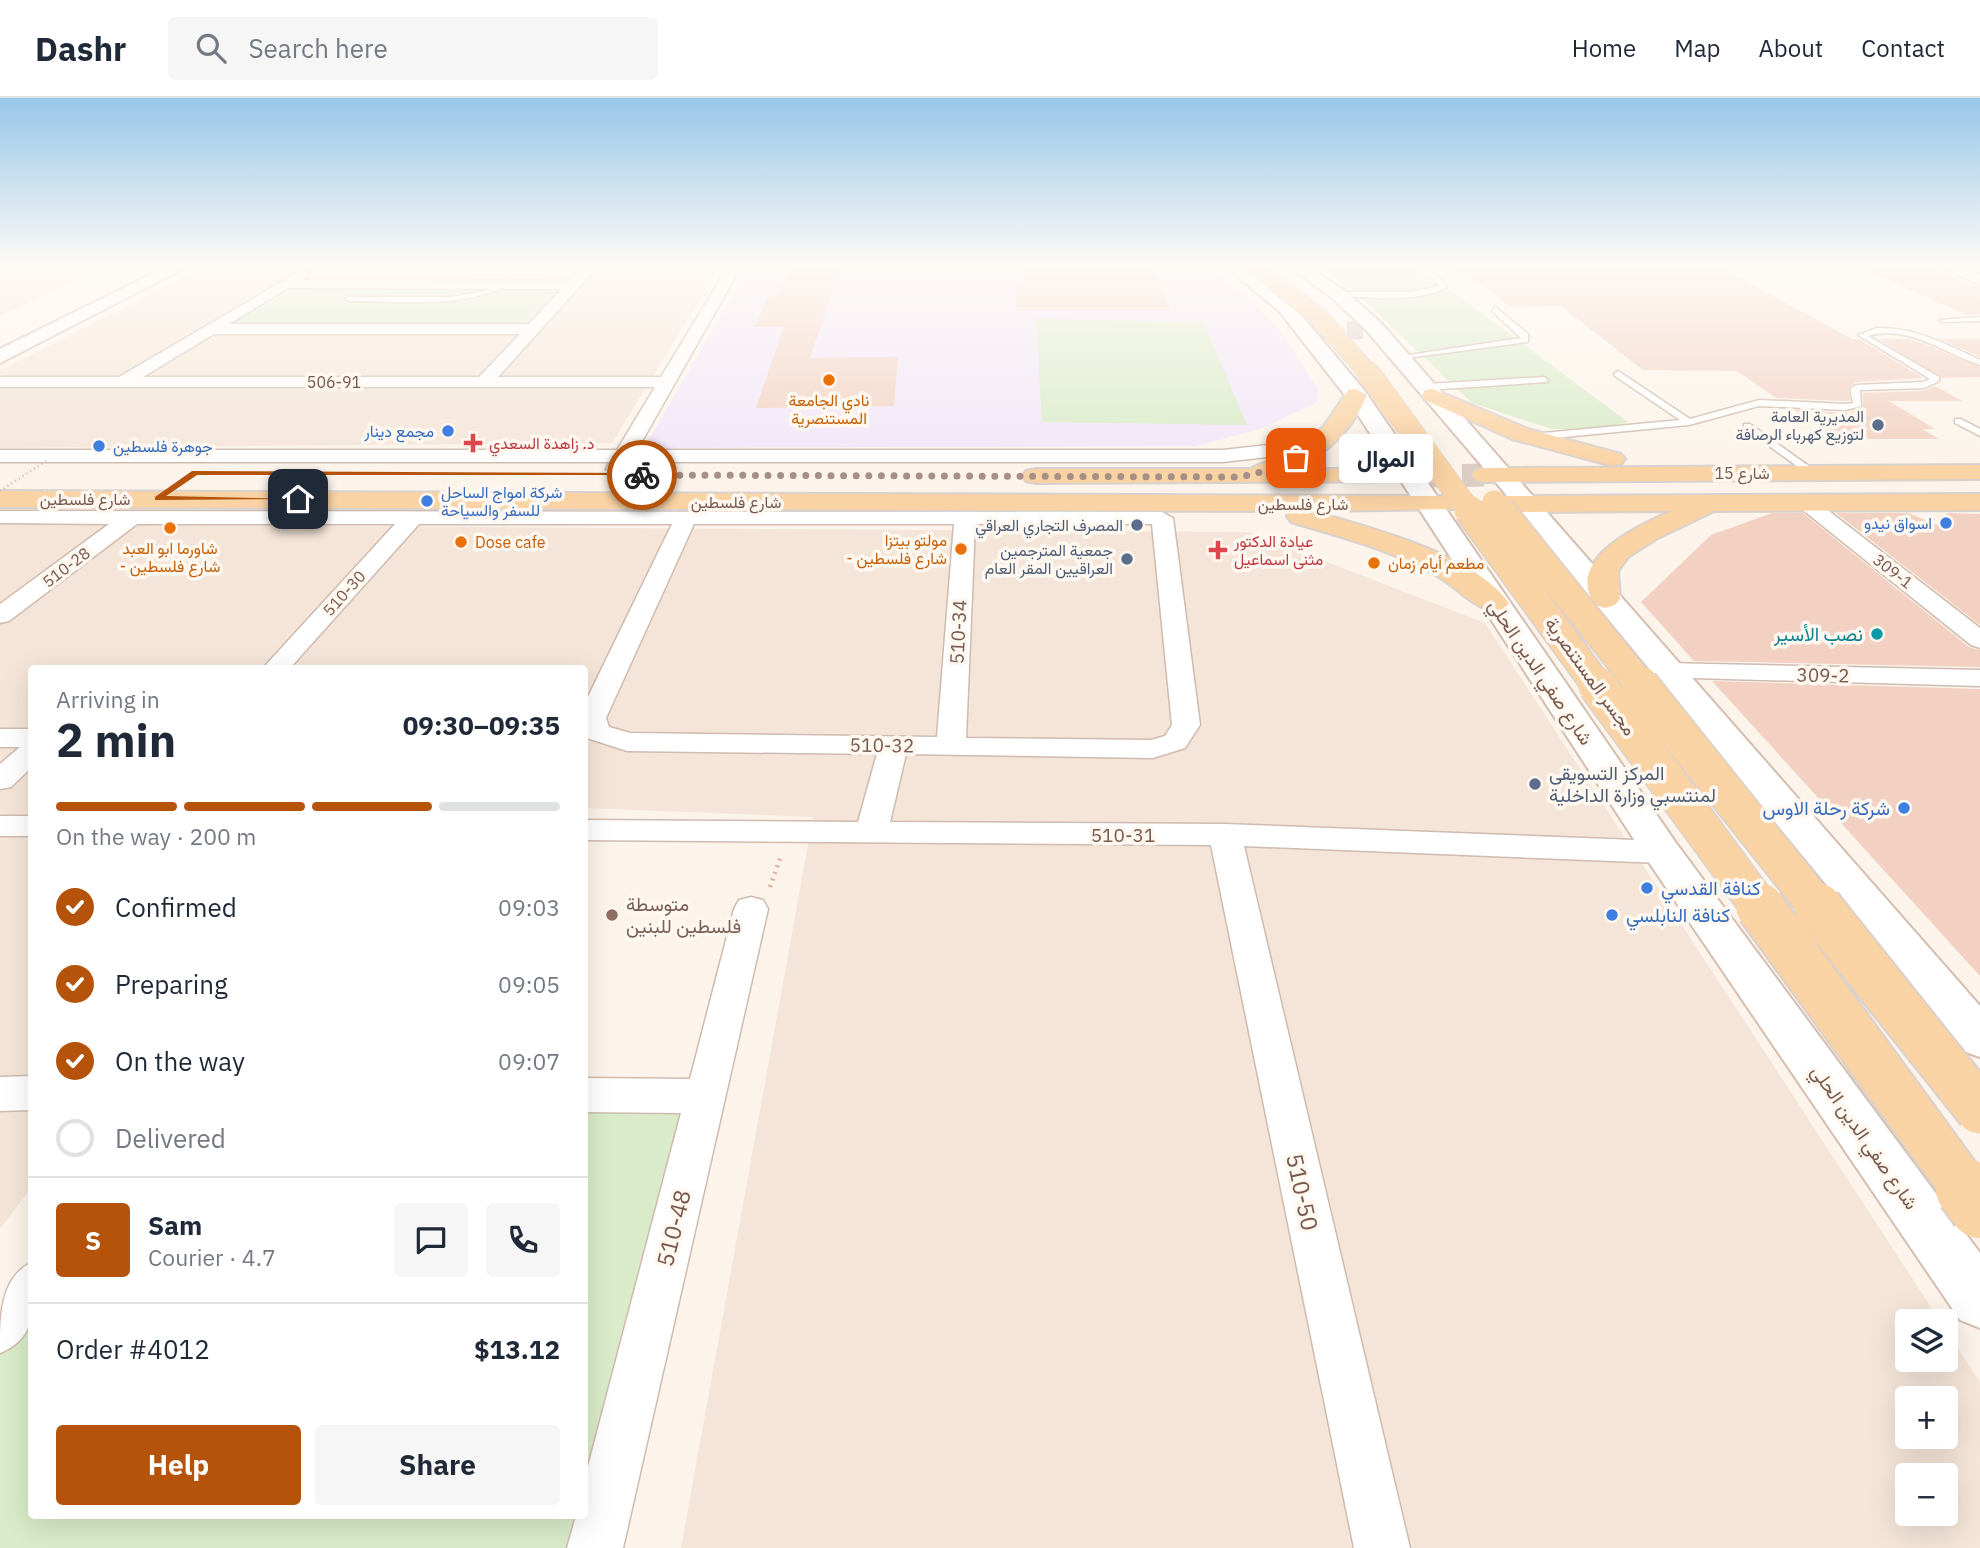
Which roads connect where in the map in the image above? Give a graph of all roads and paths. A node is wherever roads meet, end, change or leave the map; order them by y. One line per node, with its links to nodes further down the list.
1 (47, 333): 12 (street)
2 (206, 333): 18 (street)
3 (530, 333): 19 (street)
4 (696, 333): 20 (street)
5 (1314, 333): 22 (street, شارع صفي الدين الحلي)
6 (1335, 333): 81 (main road, مجسر المستنصرية, bridge)
7 (1356, 333): 80 (main road, مجسر المستنصرية, bridge)
8 (1373, 333): 13 (street)
9 (1521, 333): 13 (lane)
10 (1869, 333): 24 (lane)
11 (1908, 333): 14 (lane)
12 (0, 356)
13 (1400, 357): 21 (street)
14 (1980, 362)
15 (1618, 374): 24 (lane)
16 (1545, 380): 21 (lane)
17 (0, 382): 18 (street, 506-91)
18 (123, 382): 19 (street, 506-91)
19 (484, 382): 20 (street, 506-91)
20 (667, 382): 31 (street)
21 (1429, 391): 27 (main road); 38 (street)
22 (1356, 395): 28 (main road); 39 (street, شارع صفي الدين الحلي)
23 (1958, 421): 26 (lane)
24 (1689, 422): 27 (lane)
25 (1747, 426): 32 (lane)
26 (1980, 433)
27 (1527, 438): 35 (main road)
28 (1313, 446): 31 (street); 37 (main road)
29 (0, 456): 31 (street)
30 (46, 461): 40 (path, bridge)
31 (619, 464): 34 (main road, شارع فلسطين); 37 (main road, شارع فلسطين)
32 (1812, 472): 33 (main road, شارع 15); 35 (main road, شارع 15)
33 (1980, 472)
34 (195, 473): 36 (main road, شارع فلسطين); 42 (main road)
35 (1716, 473): 38 (main road, شارع 15)
36 (0, 474)
37 (1241, 477): 39 (main road, شارع فلسطين)
38 (1505, 489): 45 (main road, شارع 15); 54 (street)
39 (1429, 490): 47 (main road, شارع فلسطين); 55 (street, شارع صفي الدين الحلي)
40 (0, 491)
41 (0, 499): 42 (main road, شارع فلسطين)
42 (158, 499): 46 (main road, شارع فلسطين)
43 (1805, 502): 44 (main road, شارع 15); 45 (main road, شارع 15); 57 (street, 309-1)
44 (1980, 502)
45 (1749, 503): 54 (main road)
46 (1221, 504): 47 (main road, شارع فلسطين); 53 (main road)
47 (1254, 504): 55 (main road)
48 (0, 517): 49 (street)
49 (132, 517): 50 (street); 56 (street, 510-28)
50 (413, 517): 51 (street); 58 (street, 510-30)
51 (686, 518): 52 (street); 63 (street, 510-32)
52 (965, 518): 53 (street); 64 (street, 510-34)
53 (1162, 518): 64 (street, 510-32)
54 (1605, 599): 59 (street)
55 (1494, 603): 73 (street, شارع صفي الدين الحلي)
56 (0, 616)
57 (1980, 640)
58 (279, 665)
59 (1666, 671): 60 (street, 309-2); 75 (street)
60 (1980, 678)
61 (0, 738): 62 (street)
62 (28, 738)
63 (894, 745): 64 (street, 510-32); 71 (street)
64 (951, 746)
65 (28, 755): 66 (street)
66 (0, 780)
67 (0, 826): 68 (street)
68 (28, 826)
69 (588, 831): 70 (street, 510-31)
70 (789, 832): 71 (street, 510-31); 74 (path)
71 (871, 833): 72 (street, 510-31)
72 (1225, 835): 73 (street, 510-31); 86 (street, 510-50)
73 (1662, 852): 83 (street, شارع صفي الدين الحلي)
74 (751, 909): 79 (street, 510-48)
75 (1980, 1038)
76 (28, 1093): 77 (street)
77 (0, 1094)
78 (588, 1095): 79 (street)
79 (705, 1096): 85 (street, 510-48)
80 (1980, 1110)
81 (1980, 1208)
82 (28, 1290): 84 (street)
83 (1980, 1300)
84 (0, 1329)
85 (595, 1548)
86 (1382, 1548)

